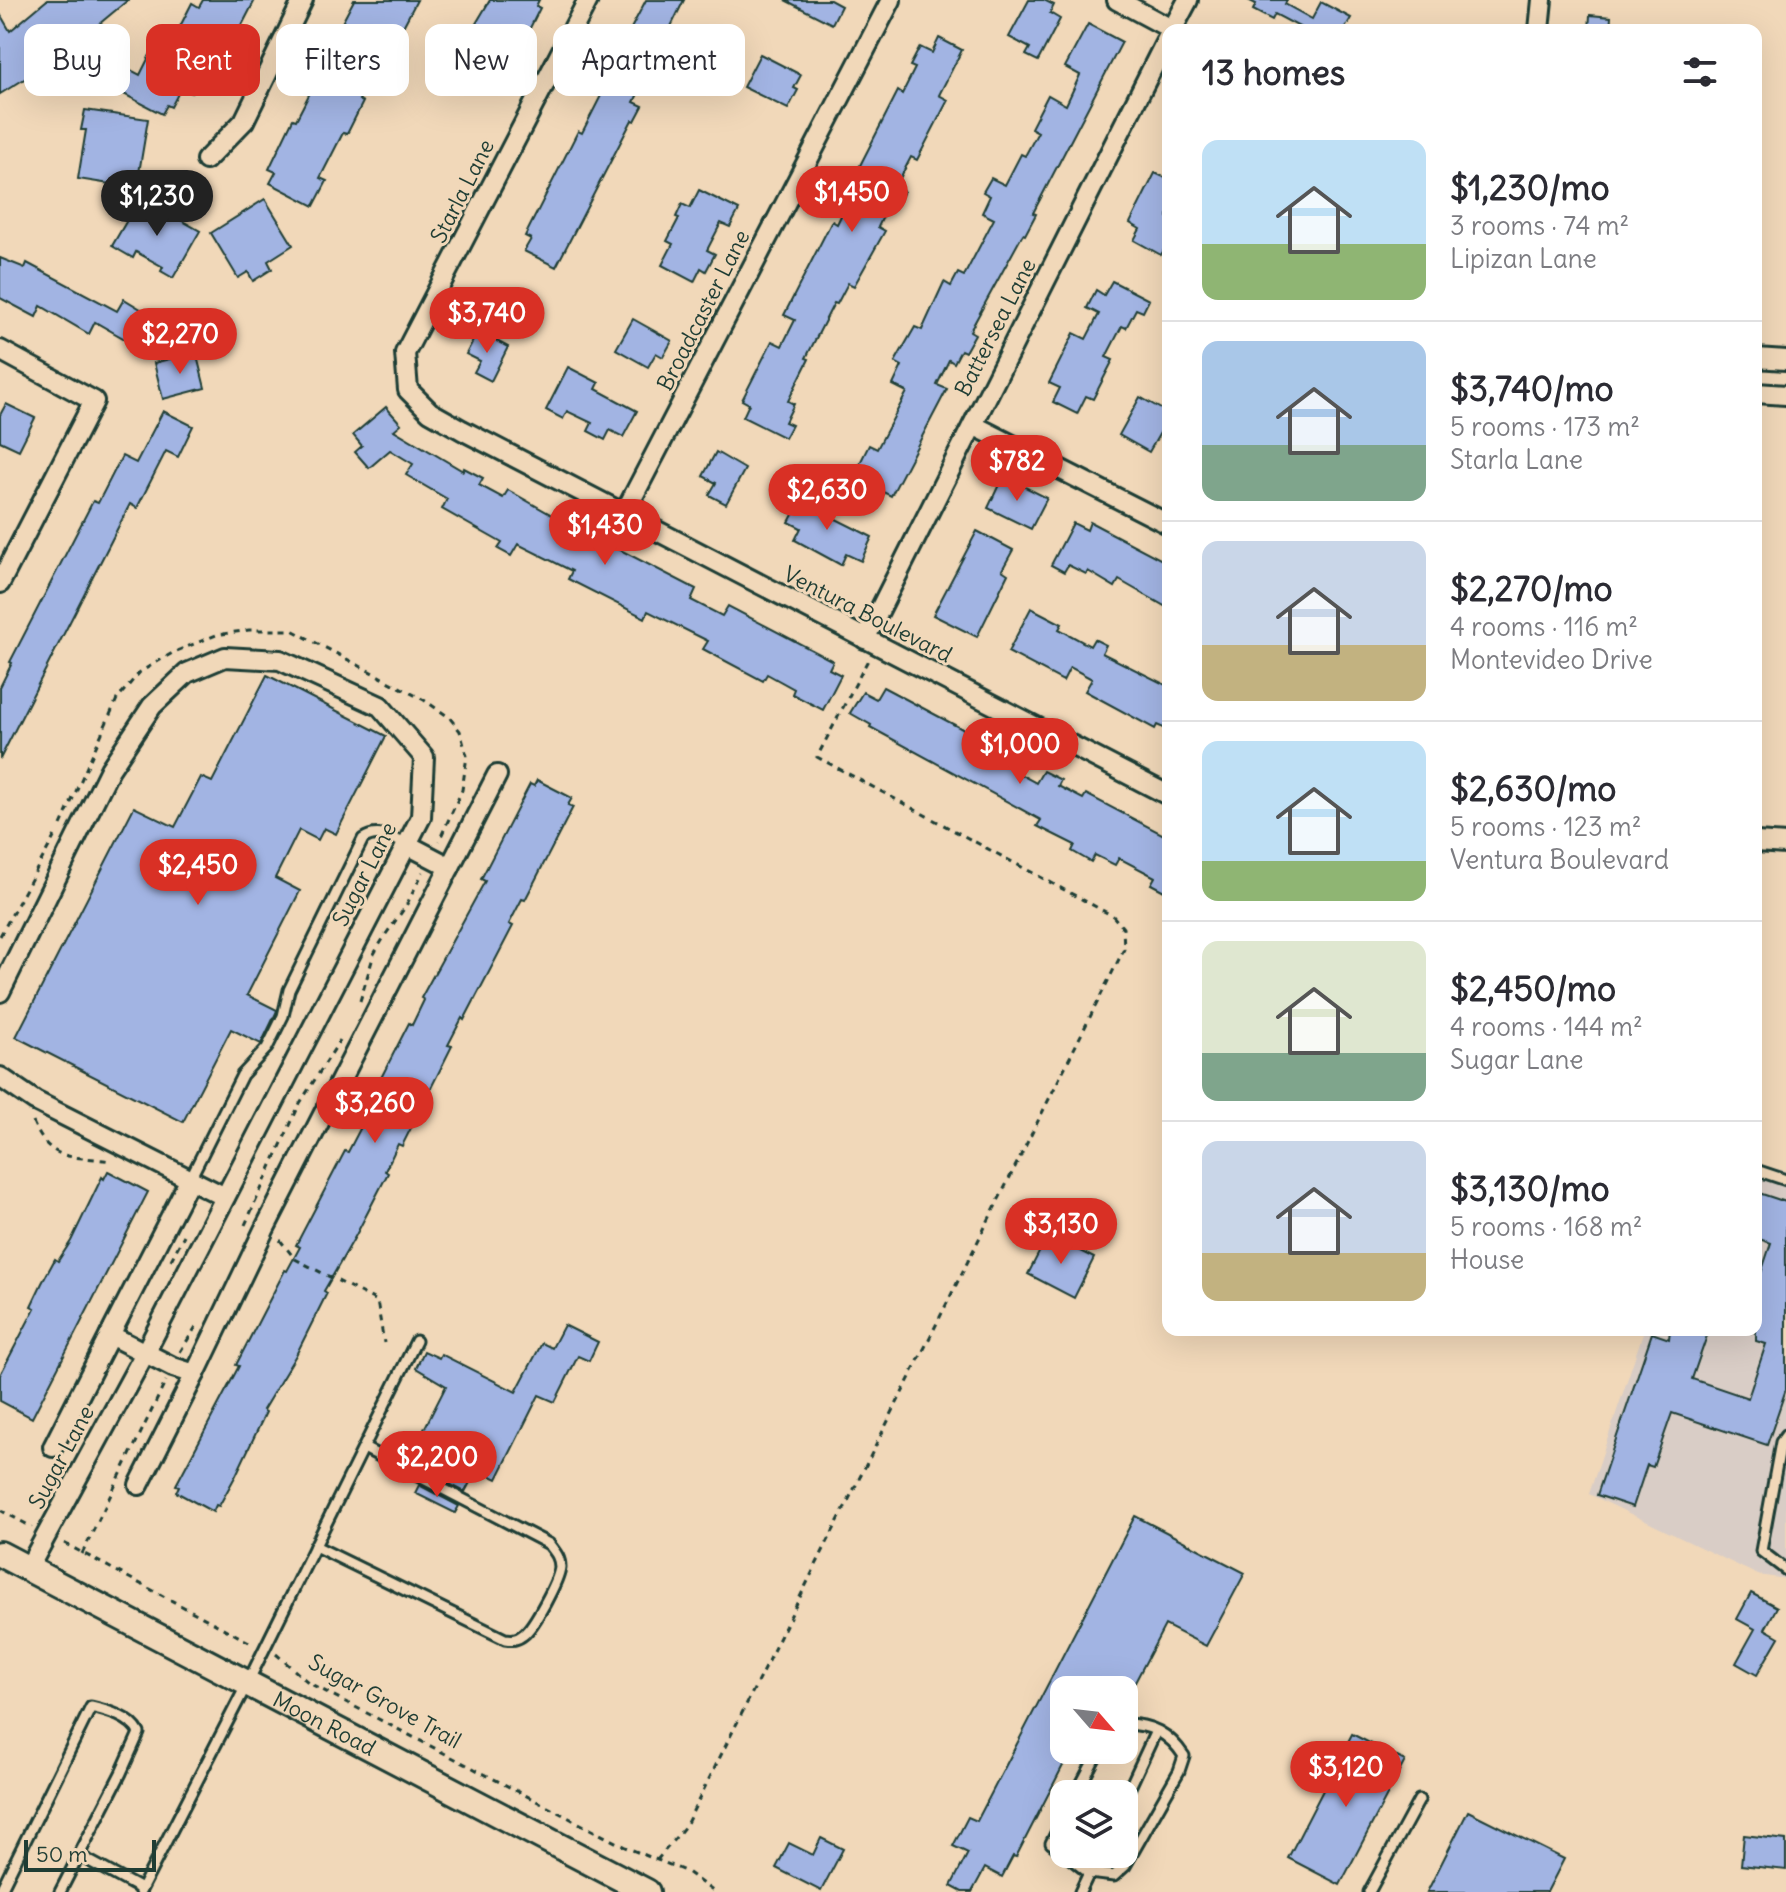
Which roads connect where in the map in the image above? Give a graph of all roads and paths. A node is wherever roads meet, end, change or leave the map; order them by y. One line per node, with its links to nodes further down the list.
1 (303, 0): 11 (street)
2 (588, 0): 18 (street, Starla Lane)
3 (891, 0): 19 (street, Broadcaster Lane)
4 (1117, 0): 7 (street)
5 (1188, 0): 8 (street)
6 (1542, 0): 9 (street)
7 (1162, 24)
8 (1176, 24)
9 (1540, 24)
10 (1162, 49): 17 (street, Battersea Lane)
11 (206, 160)
12 (0, 350): 21 (street)
13 (1762, 358): 14 (street)
14 (1786, 360)
15 (1762, 393): 16 (street)
16 (1786, 395)
17 (973, 425): 20 (street); 22 (street, Battersea Lane)
18 (462, 430): 19 (street, Ventura Boulevard)
19 (624, 514): 22 (street, Ventura Boulevard)
20 (1162, 521)
21 (0, 583)
22 (870, 642): 24 (street, Ventura Boulevard); 67 (path)
23 (497, 775): 29 (street)
24 (1162, 792)
25 (1762, 842): 27 (street)
26 (406, 844): 28 (street); 31 (street, Sugar Lane); 36 (lane); 38 (street, Sugar Lane)
27 (1786, 844)
28 (431, 857): 29 (street); 30 (path); 32 (path)
29 (450, 867): 40 (street)
30 (0, 936)
31 (0, 992)
32 (358, 1007)
33 (346, 1030): 39 (path)
34 (0, 1077): 36 (street)
35 (1762, 1172): 37 (lane)
36 (190, 1179): 38 (street); 43 (street)
37 (1786, 1180)
38 (225, 1197): 46 (street, Sugar Lane)
39 (246, 1222): 40 (path); 41 (path)
40 (264, 1230): 45 (path); 48 (street)
41 (240, 1235)
42 (199, 1323): 47 (path)
43 (110, 1335): 46 (street); 50 (street)
44 (416, 1341): 51 (lane)
45 (384, 1343)
46 (145, 1353): 47 (street); 54 (street, Sugar Lane)
47 (173, 1367): 48 (street); 57 (path)
48 (195, 1374): 52 (street)
49 (1786, 1435): 59 (lane)
50 (53, 1447)
51 (364, 1448): 55 (lane); 55 (lane)
52 (139, 1485)
53 (0, 1510): 54 (path, Sugar Grove Trail)
54 (47, 1534): 57 (path, Sugar Grove Trail); 58 (street, Sugar Lane)
55 (315, 1546): 60 (lane)
56 (0, 1554): 58 (street, Moon Road)
57 (82, 1554): 60 (path, Sugar Grove Trail)
58 (28, 1569): 61 (street, Moon Road)
59 (1786, 1570)
60 (264, 1650): 61 (lane); 67 (path, Sugar Grove Trail)
61 (247, 1684): 71 (lane); 74 (street, Moon Road)
62 (1138, 1724): 63 (lane)
63 (1156, 1731): 64 (lane); 70 (lane)
64 (1133, 1780)
65 (1419, 1800): 77 (lane)
66 (80, 1856): 71 (lane); 72 (lane); 73 (lane)
67 (657, 1860): 75 (path, Sugar Grove Trail)
68 (1082, 1868): 70 (lane)
69 (1091, 1868): 70 (lane)
70 (1089, 1873): 76 (lane)
71 (140, 1891)
72 (0, 1892)
73 (60, 1892)
74 (647, 1892)
75 (714, 1892)
76 (1080, 1892)
77 (1369, 1892)

